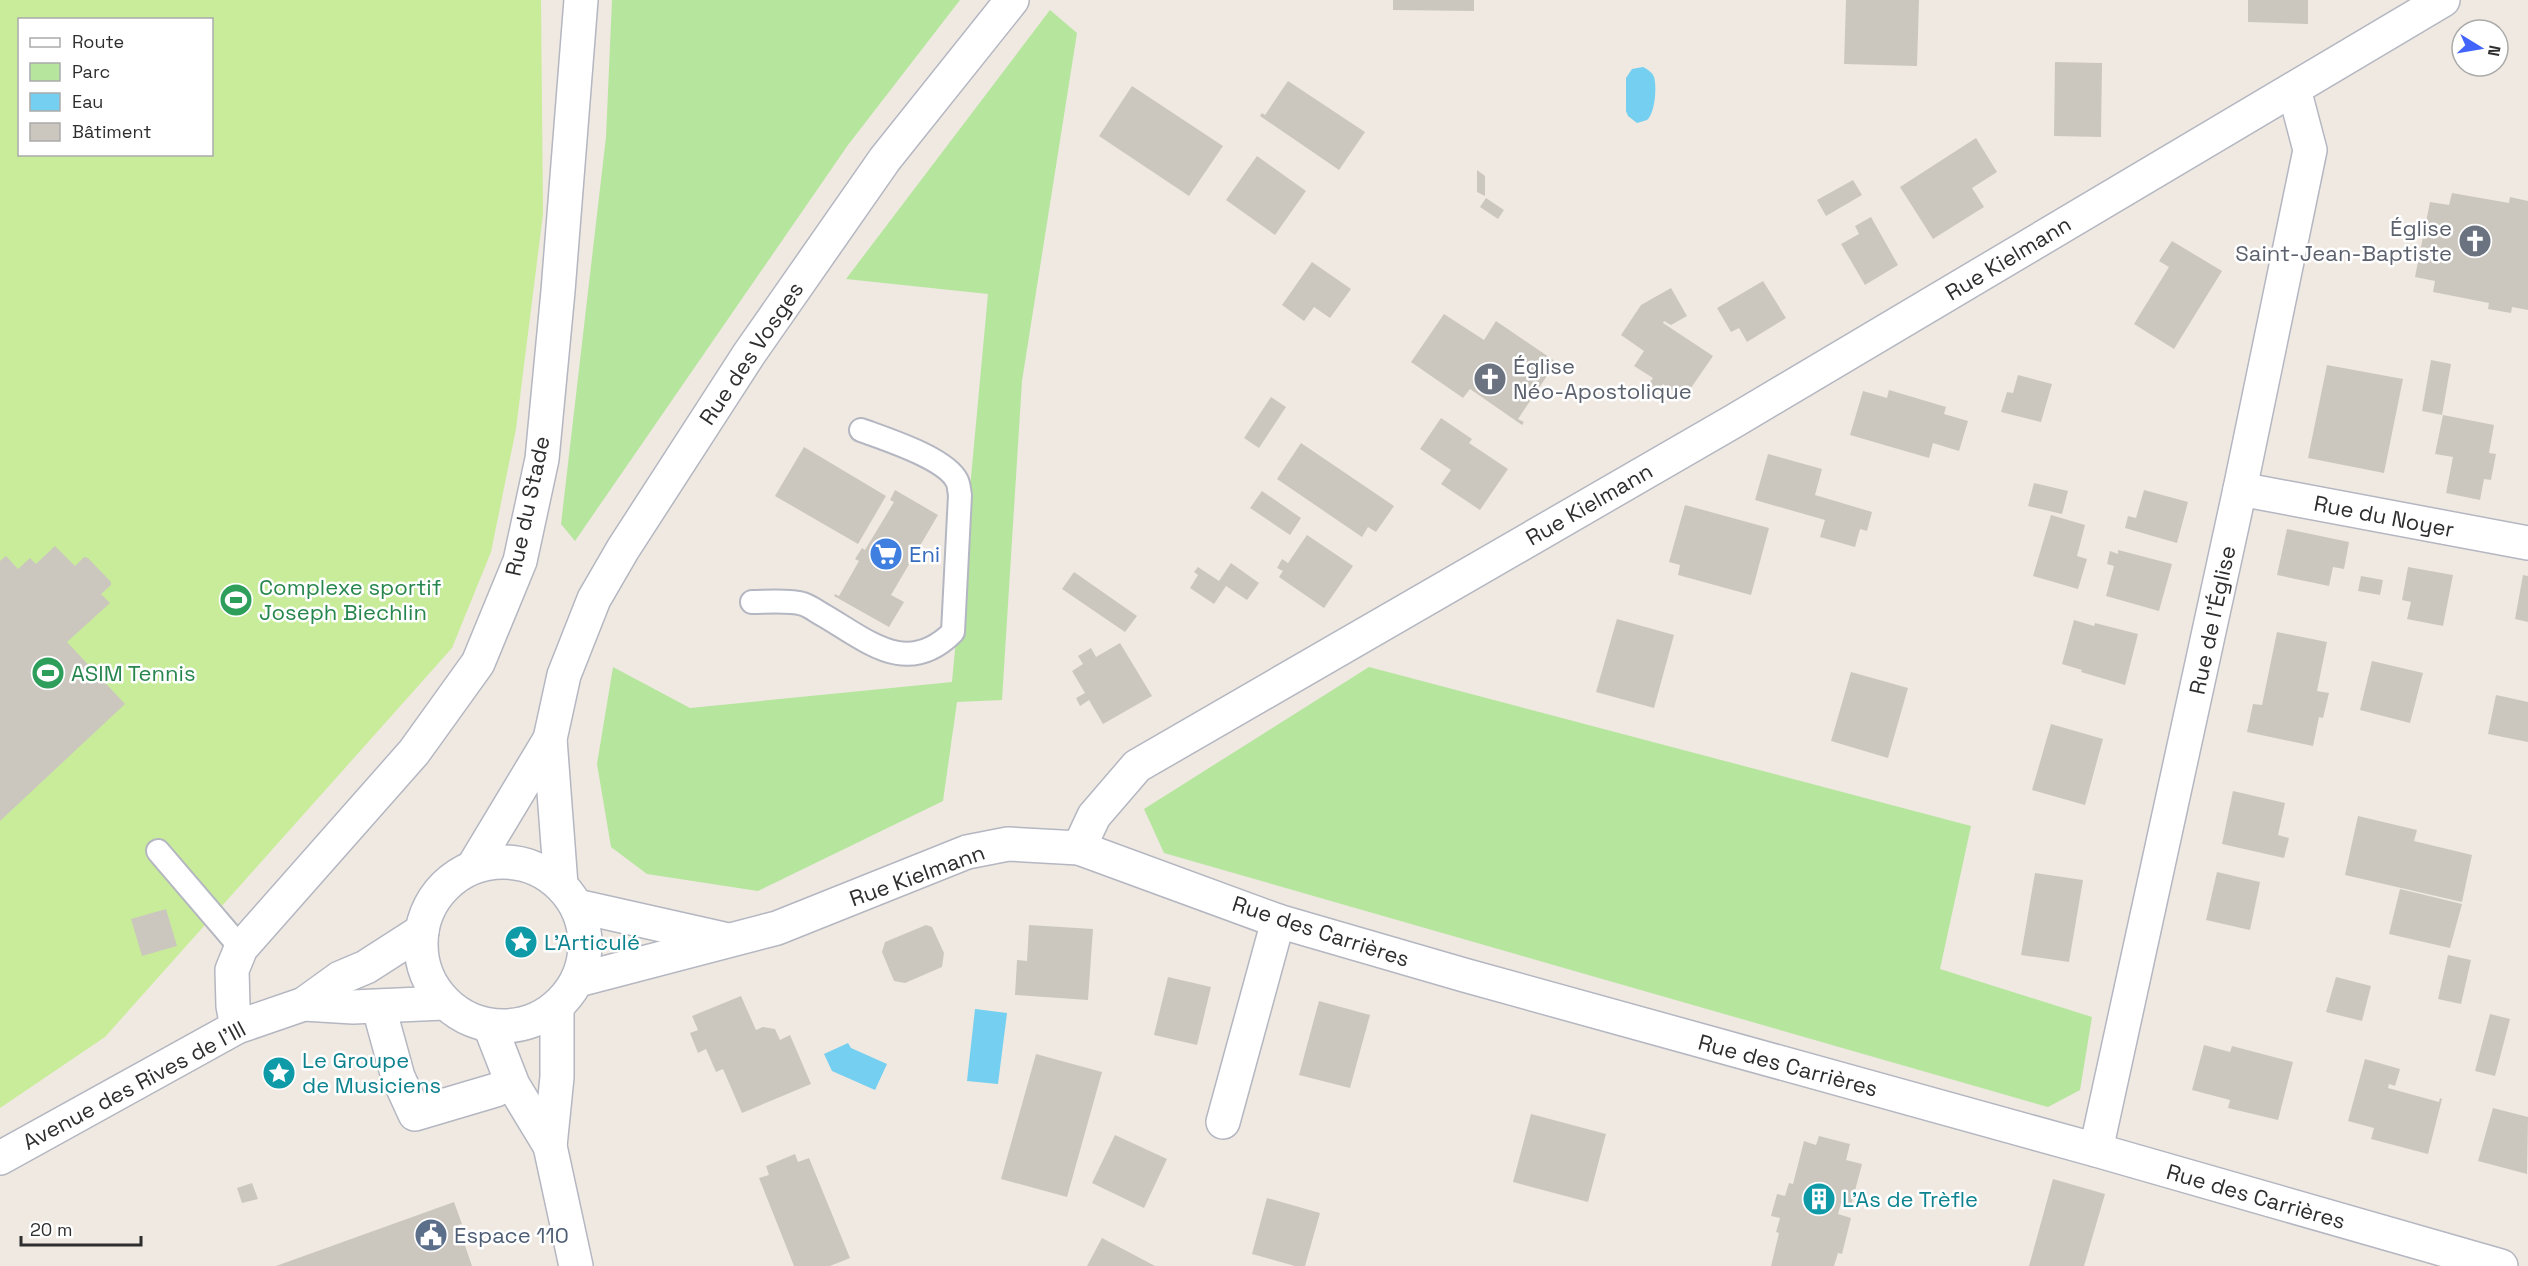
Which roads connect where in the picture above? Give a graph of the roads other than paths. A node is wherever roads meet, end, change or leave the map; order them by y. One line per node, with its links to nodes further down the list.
1 (581, 0): 17 (street, Rue du Stade)
2 (1012, 0): 9 (street, Rue des Vosges)
3 (2443, 0): 4 (street, Rue Kielmann)
4 (2294, 89): 6 (street, Rue de l'Église); 10 (street, Rue Kielmann)
5 (861, 430): 8 (lane)
6 (2240, 489): 7 (street, Rue du Noyer); 28 (street, Rue de l'Église)
7 (2528, 543)
8 (752, 602)
9 (550, 739): 12 (street, Rue des Vosges); 13 (street, Rue des Vosges)
10 (1079, 848): 14 (street, Rue des Carrières); 16 (street, Rue Kielmann)
11 (158, 851): 17 (lane)
12 (473, 867): 13 (street, Rue des Vosges); 15 (street, Rue des Vosges)
13 (569, 896): 16 (street, Rue Kielmann); 18 (street, Rue des Vosges)
14 (1278, 921): 26 (street); 28 (street, Rue des Carrières)
15 (422, 931): 19 (street, Rue des Vosges); 20 (street, Avenue des Rives de l'Ill)
16 (729, 940): 18 (street, Rue Kielmann)
17 (242, 948): 24 (street, Rue du Stade)
18 (578, 980): 21 (street, Rue des Vosges)
19 (444, 1003): 20 (street, Avenue des Rives de l'Ill); 23 (street, Rue des Vosges)
20 (304, 1004): 24 (street, Avenue des Rives de l'Ill)
21 (557, 1006): 23 (street, Rue des Vosges); 27 (street)
22 (382, 1019): 25 (street)
23 (490, 1026): 27 (street)
24 (237, 1027): 29 (street, Avenue des Rives de l'Ill)
25 (496, 1090)
26 (1223, 1122)
27 (550, 1146): 30 (street)
28 (2096, 1150): 31 (street, Rue des Carrières)
29 (0, 1158)
30 (576, 1266)
31 (2501, 1266)

